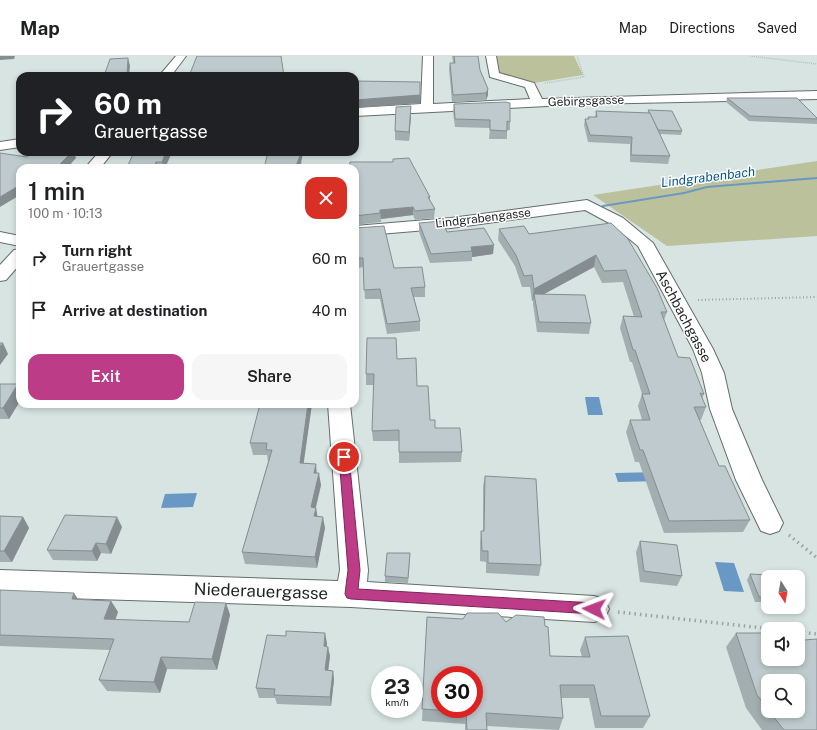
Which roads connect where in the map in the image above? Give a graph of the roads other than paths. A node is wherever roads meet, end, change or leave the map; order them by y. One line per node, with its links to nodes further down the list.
1 (182, 56): 4 (street)
2 (428, 56): 7 (street)
3 (491, 56): 6 (street)
4 (168, 72)
5 (817, 95): 6 (street, Gebirgsgasse)
6 (538, 103): 7 (street, Gebirgsgasse)
7 (427, 107): 8 (street, Gebirgsgasse)
8 (359, 112)
9 (16, 144): 10 (street)
10 (0, 146)
11 (102, 156): 12 (street)
12 (96, 164)
13 (587, 205): 14 (street, Lindgrabengasse); 20 (street, Aschbachgasse)
14 (359, 231)
15 (0, 237): 16 (street)
16 (16, 240)
17 (16, 258): 18 (street)
18 (0, 276)
19 (339, 408): 22 (street)
20 (770, 523)
21 (0, 583): 22 (street, Niederauergasse)
22 (351, 594): 23 (street, Niederauergasse)
23 (594, 609)

